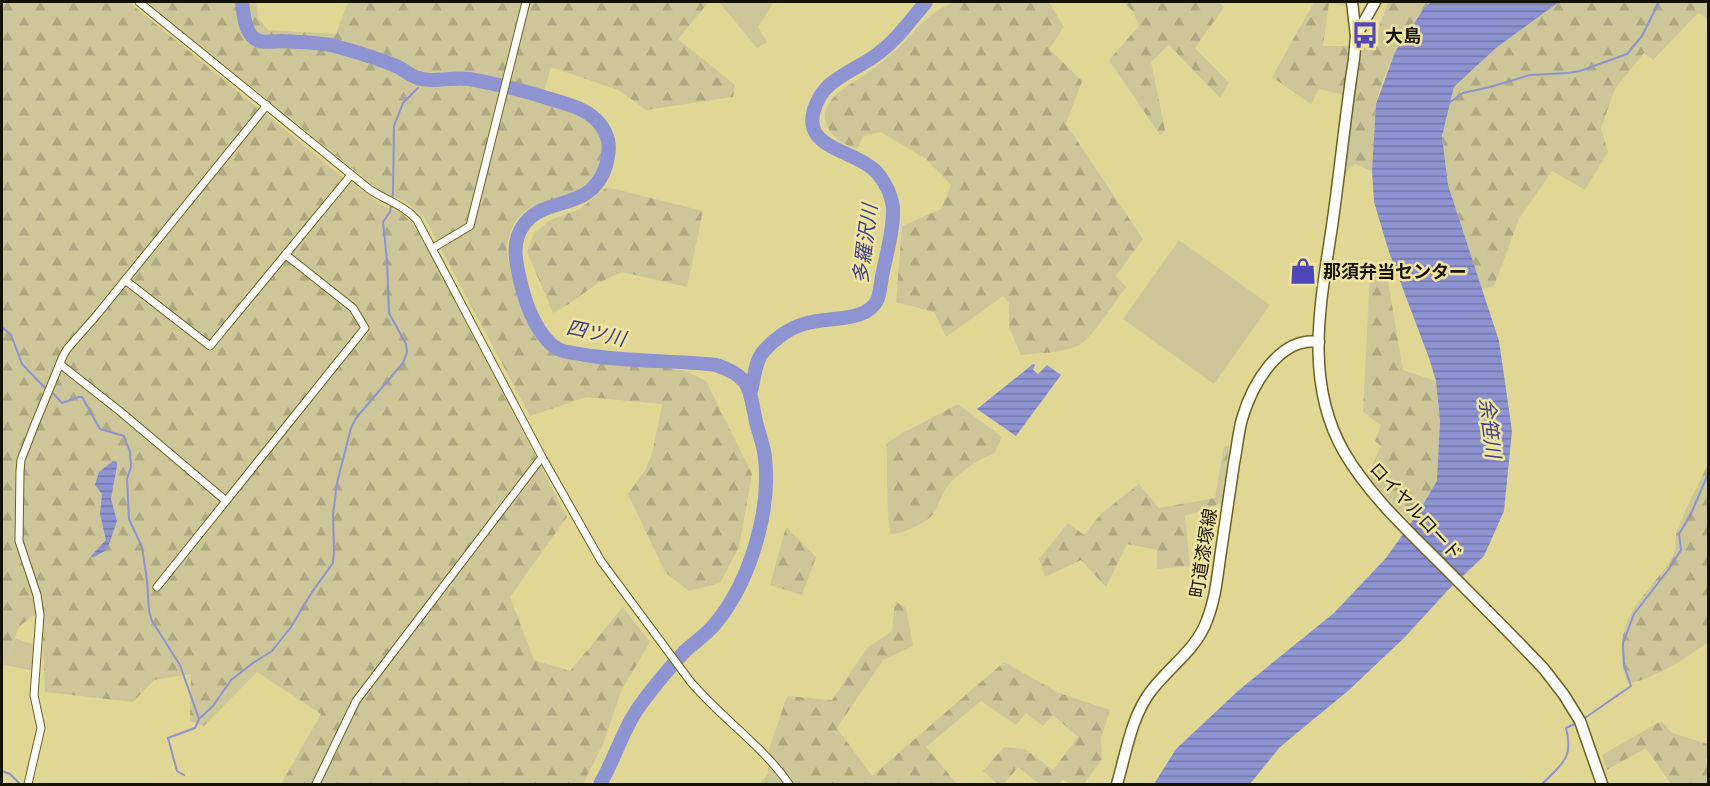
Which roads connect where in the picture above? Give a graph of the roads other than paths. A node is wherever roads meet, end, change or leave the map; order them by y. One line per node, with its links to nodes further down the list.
1 (139, 2): 6 (street)
2 (526, 2): 8 (street)
3 (1352, 2): 5 (main road, ロイヤルロード)
4 (1375, 2): 5 (main road)
5 (1356, 36): 11 (main road, ロイヤルロード)
6 (267, 105): 7 (street); 10 (street)
7 (351, 175): 8 (street); 9 (street)
8 (433, 248): 13 (street)
9 (286, 255): 10 (street); 14 (street)
10 (125, 280): 12 (street)
11 (1319, 342): 19 (main road, 町道漆塚線); 20 (main road, ロイヤルロード)
12 (60, 364): 14 (street); 16 (street)
13 (542, 457): 17 (street); 18 (street)
14 (225, 500): 15 (street)
15 (156, 587)
16 (28, 784)
17 (316, 784)
18 (789, 784)
19 (1117, 784)
20 (1602, 784)

